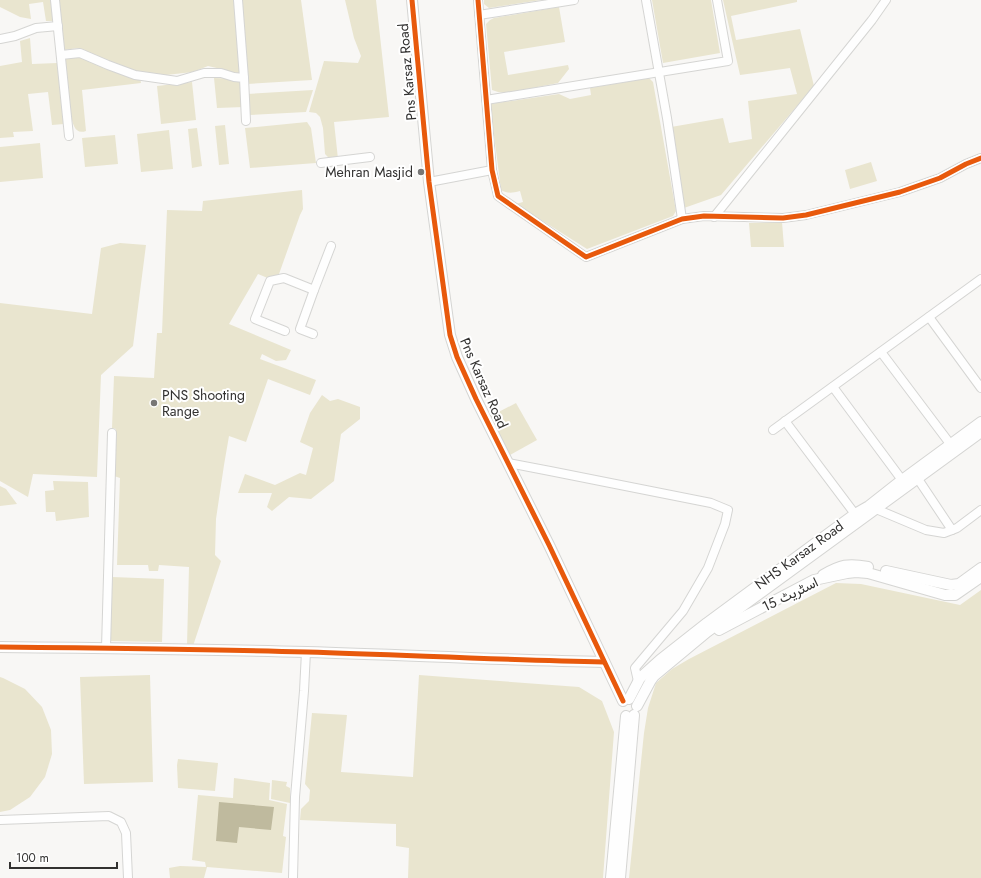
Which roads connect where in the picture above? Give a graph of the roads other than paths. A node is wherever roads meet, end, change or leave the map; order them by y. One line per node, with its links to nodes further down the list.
1 (55, 0): 10 (street)
2 (238, 0): 14 (street)
3 (412, 0): 22 (street, Pns Karsaz Road)
4 (478, 0): 9 (street)
5 (574, 0): 9 (street)
6 (646, 0): 13 (street)
7 (717, 0): 13 (street)
8 (886, 0): 23 (street)
9 (479, 16): 15 (street)
10 (58, 26): 11 (street); 12 (street)
11 (0, 39)
12 (61, 55): 14 (street); 17 (street)
13 (658, 72): 15 (street); 24 (street)
14 (244, 78): 16 (street)
15 (486, 100): 21 (street)
16 (246, 122)
17 (69, 136)
18 (370, 157): 20 (street)
19 (981, 158): 23 (street)
20 (322, 163)
21 (492, 170): 22 (street); 24 (street)
22 (429, 182): 40 (street, Pns Karsaz Road)
23 (714, 217): 24 (street)
24 (682, 219)
25 (331, 246): 27 (street)
26 (979, 283): 28 (street)
27 (314, 290): 29 (street); 30 (street)
28 (929, 317): 31 (street); 33 (street)
29 (285, 331)
30 (313, 334)
31 (881, 352): 32 (street); 39 (street)
32 (833, 387): 34 (street); 41 (street)
33 (981, 388)
34 (785, 421): 36 (street); 44 (street)
35 (981, 422): 39 (street, NHS Karsaz Road)
36 (773, 430)
37 (981, 432): 39 (street, NHS Karsaz Road)
38 (112, 433): 52 (street)
39 (953, 448): 41 (street, NHS Karsaz Road)
40 (508, 464): 54 (street, Pns Karsaz Road); 55 (street)
41 (910, 479): 42 (street, NHS Karsaz Road); 44 (street, NHS Karsaz Road); 45 (street)
42 (876, 509): 44 (street, NHS Karsaz Road); 45 (street)
43 (981, 510): 45 (street)
44 (857, 518): 49 (street, NHS Karsaz Road)
45 (952, 530)
46 (981, 568): 48 (street)
47 (981, 577): 48 (street, اسٹریٹ 15)
48 (814, 580): 50 (street, اسٹریٹ 15)
49 (750, 596): 50 (street, NHS Karsaz Road); 55 (street, NHS Karsaz Road)
50 (693, 643): 57 (street, NHS Karsaz Road)
51 (0, 647): 52 (street)
52 (106, 648): 53 (street)
53 (306, 652): 54 (street); 60 (street)
54 (604, 662): 56 (street, Pns Karsaz Road)
55 (638, 680): 56 (street, NHS Karsaz Road)
56 (626, 700): 57 (street); 57 (street)
57 (632, 712): 61 (street, NHS Karsaz Road); 62 (street, NHS Karsaz Road)
58 (0, 820): 59 (street)
59 (128, 878)
60 (293, 878)
61 (611, 878)
62 (620, 878)

